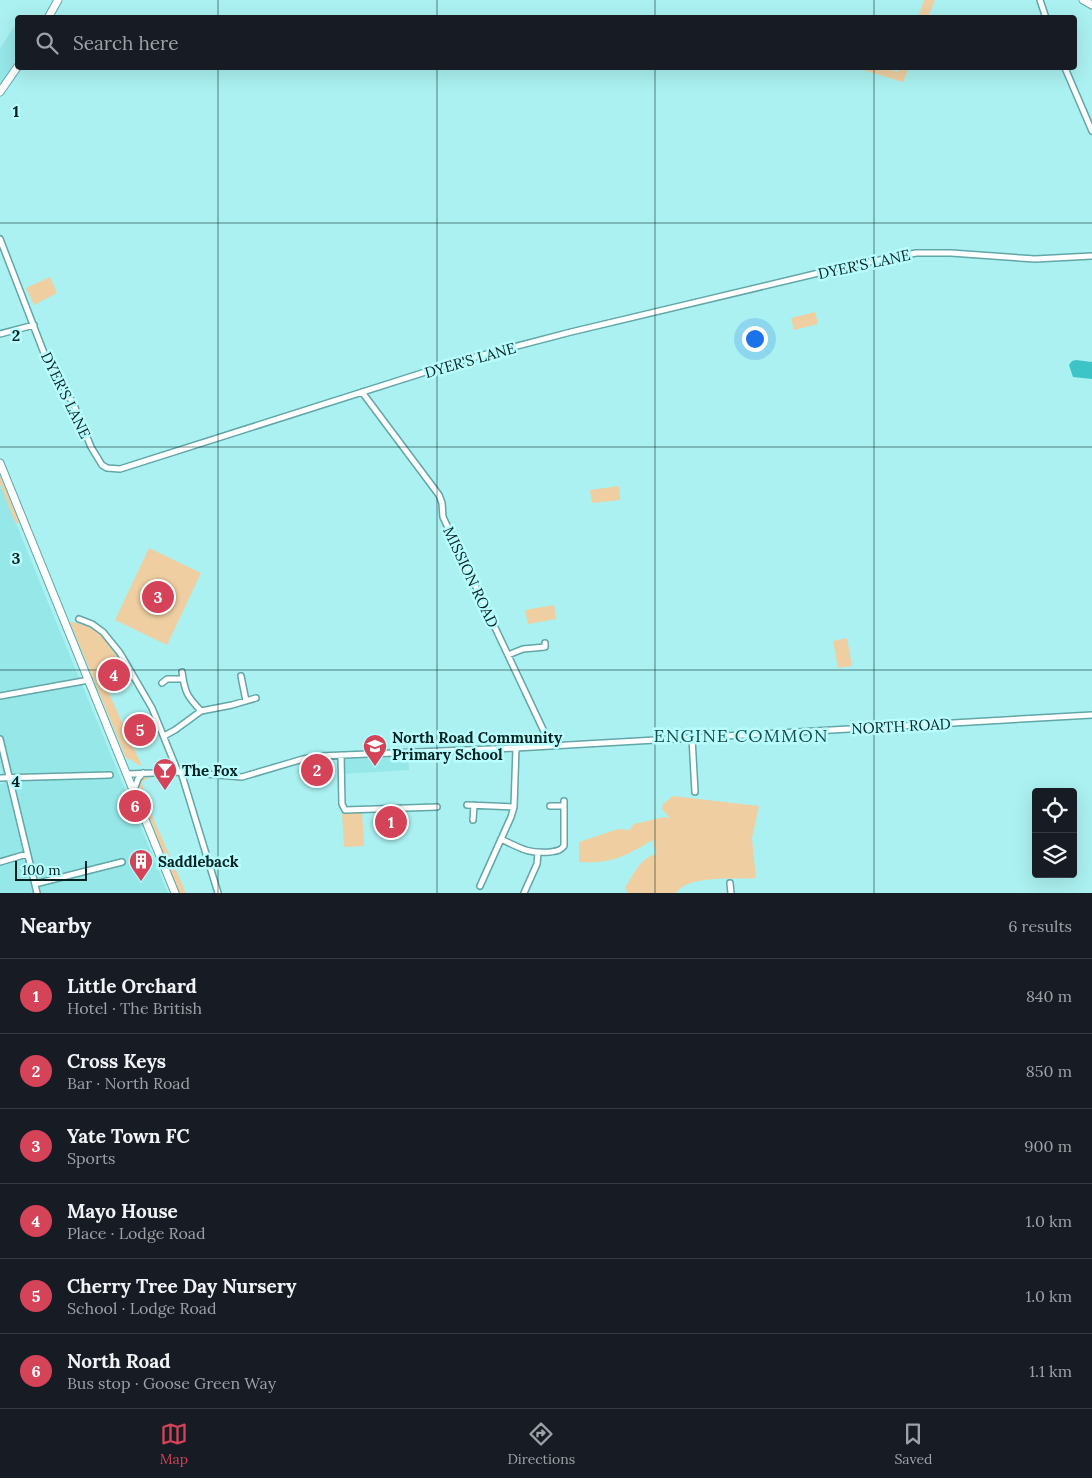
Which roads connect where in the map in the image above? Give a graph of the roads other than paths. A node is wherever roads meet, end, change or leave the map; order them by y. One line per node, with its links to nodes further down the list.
1 (58, 0): 5 (main road)
2 (1040, 0): 6 (street)
3 (1083, 0): 4 (main road)
4 (1092, 5)
5 (50, 15)
6 (1045, 15)
7 (15, 70): 9 (main road)
8 (1066, 70): 10 (street)
9 (0, 92)
10 (1092, 131)
11 (0, 239): 13 (street, DYER'S LANE)
12 (1092, 256): 15 (street, DYER'S LANE)
13 (34, 325): 14 (street); 15 (street, DYER'S LANE)
14 (0, 334)
15 (362, 392): 19 (street, MISSION ROAD)
16 (0, 464): 23 (main road)
17 (79, 619): 30 (street)
18 (545, 642): 19 (street)
19 (508, 655): 33 (street, MISSION ROAD)
20 (182, 672): 22 (street)
21 (241, 676): 27 (street)
22 (183, 679): 24 (street); 28 (street)
23 (89, 680): 25 (street); 38 (main road)
24 (162, 683)
25 (0, 696)
26 (256, 698): 27 (street)
27 (246, 701): 28 (street)
28 (201, 711): 30 (street)
29 (1092, 715): 31 (street, NORTH ROAD)
30 (164, 736): 36 (street)
31 (692, 738): 33 (street, NORTH ROAD); 43 (street)
32 (0, 739): 41 (street)
33 (549, 746): 34 (street, NORTH ROAD)
34 (516, 748): 35 (street, NORTH ROAD); 48 (street)
35 (341, 755): 36 (street, NORTH ROAD); 47 (street)
36 (180, 772): 37 (street, NORTH ROAD); 60 (street)
37 (144, 773): 38 (street, NORTH ROAD); 42 (street)
38 (128, 774): 42 (main road)
39 (110, 775): 41 (street)
40 (0, 778): 41 (street)
41 (9, 778): 52 (street)
42 (134, 790): 59 (main road)
43 (695, 792)
44 (467, 805): 45 (street)
45 (474, 806): 48 (street); 49 (street)
46 (550, 806): 51 (street)
47 (437, 807)
48 (514, 807): 50 (street)
49 (473, 820)
50 (501, 839): 51 (street); 57 (street)
51 (538, 853): 61 (street)
52 (27, 854): 53 (street); 56 (street)
53 (0, 862)
54 (122, 862): 56 (street)
55 (730, 883): 62 (street)
56 (35, 884): 58 (street)
57 (480, 886)
58 (37, 893)
59 (175, 893)
60 (218, 893)
61 (524, 893)
62 (731, 893)

